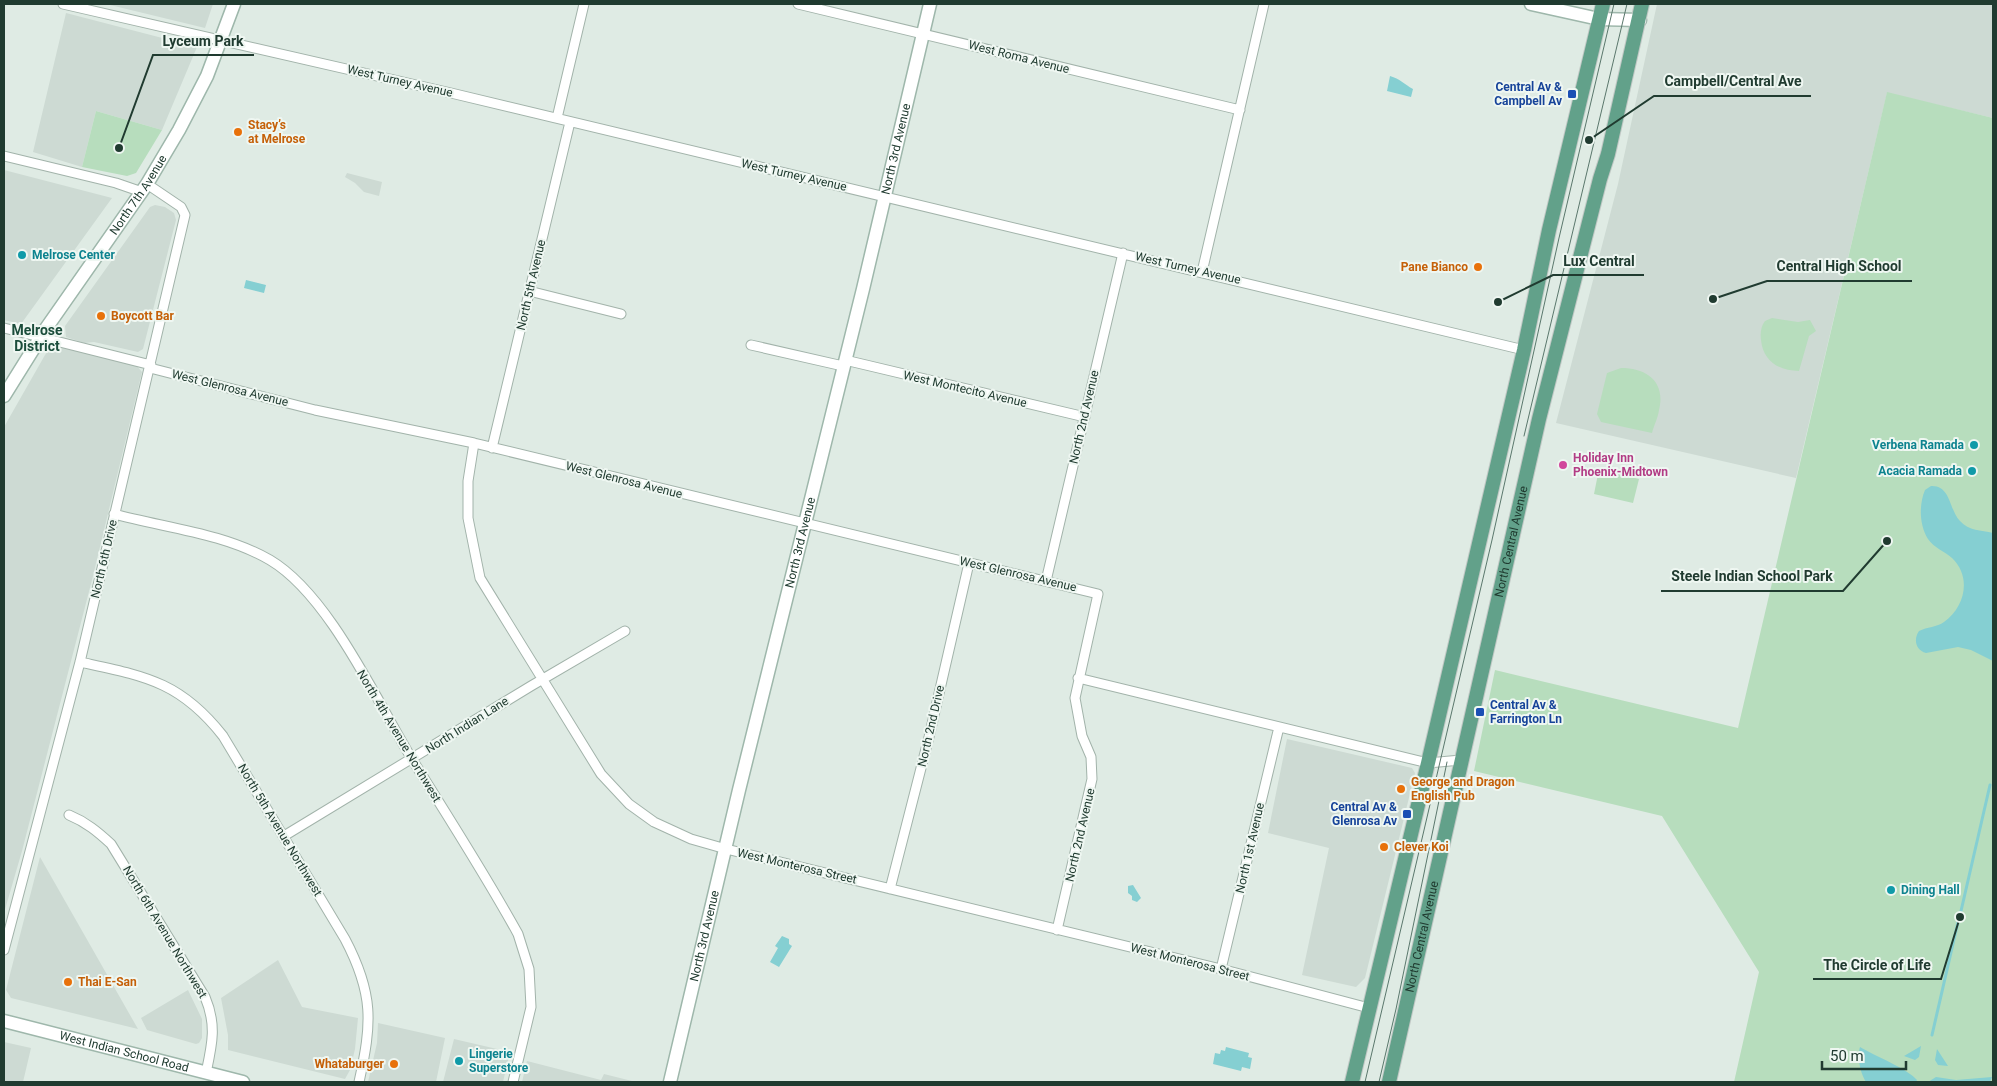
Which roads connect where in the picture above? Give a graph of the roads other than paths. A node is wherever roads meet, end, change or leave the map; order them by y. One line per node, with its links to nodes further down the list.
1 (63, 4): 13 (street, West Turney Avenue)
2 (234, 4): 13 (street, North 7th Avenue)
3 (584, 4): 15 (street)
4 (798, 4): 12 (street, West Roma Avenue)
5 (930, 4): 12 (street, North 3rd Avenue)
6 (1264, 4): 14 (street)
7 (1531, 4): 10 (street)
8 (1603, 4): 10 (main road)
9 (1642, 4): 11 (main road, North Central Avenue)
10 (1599, 19): 11 (street); 27 (main road)
11 (1640, 20): 45 (main road, North Central Avenue)
12 (922, 34): 14 (street, West Roma Avenue); 19 (street, North 3rd Avenue)
13 (221, 40): 15 (street, West Turney Avenue); 18 (street, North 7th Avenue)
14 (1240, 110): 21 (street)
15 (557, 118): 16 (street, West Turney Avenue)
16 (570, 122): 19 (street, West Turney Avenue); 22 (street, North 5th Avenue)
17 (4, 156): 18 (street)
18 (145, 188): 25 (street, North 7th Avenue); 29 (street, North 6th Drive)
19 (884, 196): 20 (street, West Turney Avenue); 28 (street, North 3rd Avenue)
20 (1123, 253): 21 (street, West Turney Avenue); 31 (street, North 2nd Avenue)
21 (1202, 272): 27 (street, West Turney Avenue)
22 (529, 291): 23 (street); 33 (street, North 5th Avenue)
23 (621, 314)
24 (4, 328): 25 (street, West Glenrosa Avenue)
25 (40, 337): 29 (street, West Glenrosa Avenue); 30 (street, North 7th Avenue)
26 (752, 345): 28 (street, West Montecito Avenue)
27 (1524, 350): 46 (main road)
28 (844, 363): 31 (street, West Montecito Avenue); 35 (street, North 3rd Avenue)
29 (150, 367): 32 (street, West Glenrosa Avenue); 34 (street, North 6th Drive)
30 (4, 396)
31 (1084, 417): 37 (street, North 2nd Avenue)
32 (474, 443): 33 (street, West Glenrosa Avenue); 42 (street, West Monterosa Street)
33 (492, 448): 35 (street, West Glenrosa Avenue)
34 (114, 514): 40 (street, North 6th Drive); 44 (street, North 4th Avenue Northwest)
35 (804, 524): 36 (street, West Glenrosa Avenue); 49 (street, North 3rd Avenue)
36 (969, 563): 37 (street, West Glenrosa Avenue); 50 (street, North 2nd Drive)
37 (1046, 581): 38 (street, West Glenrosa Avenue)
38 (1098, 594): 41 (street, North 2nd Avenue)
39 (626, 631): 42 (street, North Indian Lane)
40 (80, 662): 48 (street, North 5th Avenue Northwest); 52 (street, North 6th Drive)
41 (1078, 678): 43 (street); 51 (street, North 2nd Avenue)
42 (543, 679): 44 (street, North Indian Lane); 49 (street, West Monterosa Street)
43 (1279, 727): 46 (street); 53 (street, North 1st Avenue)
44 (412, 759): 48 (street, North Indian Lane); 59 (street, North 4th Avenue Northwest)
45 (1461, 760): 46 (street); 62 (main road, North Central Avenue)
46 (1428, 763): 54 (main road)
47 (69, 815): 56 (street, North 6th Avenue Northwest)
48 (284, 836): 58 (street, North 5th Avenue Northwest)
49 (726, 849): 50 (street, West Monterosa Street); 60 (street, North 3rd Avenue)
50 (890, 889): 51 (street, West Monterosa Street)
51 (1057, 930): 53 (street, West Monterosa Street)
52 (4, 950)
53 (1221, 969): 54 (street, West Monterosa Street)
54 (1369, 1008): 61 (main road)
55 (4, 1021): 56 (street, West Indian School Road)
56 (206, 1073): 57 (street, West Indian School Road)
57 (243, 1082)
58 (359, 1082)
59 (513, 1082)
60 (670, 1082)
61 (1352, 1082)
62 (1389, 1082)

